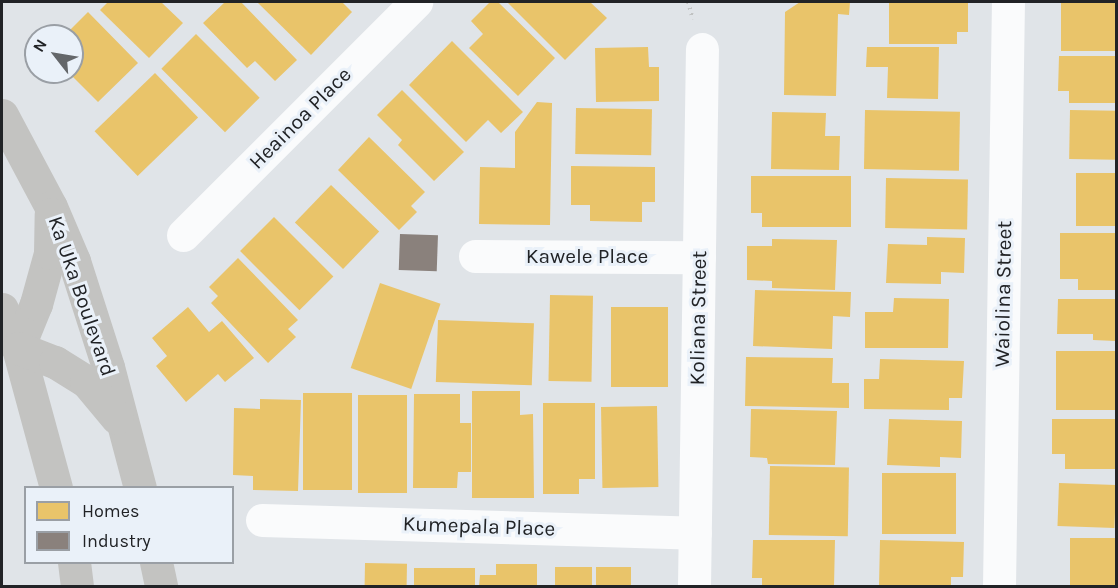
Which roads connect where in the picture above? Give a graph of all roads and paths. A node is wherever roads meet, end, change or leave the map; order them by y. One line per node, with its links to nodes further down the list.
1 (416, 2): 6 (street, Heainoa Place)
2 (1008, 2): 21 (street, Waiolina Street)
3 (702, 48): 8 (street, Koliana Street)
4 (2, 115): 5 (main road, Ka Uka Boulevard)
5 (51, 207): 10 (main road); 11 (main road, Ka Uka Boulevard)
6 (183, 235)
7 (475, 256): 8 (street, Kawele Place)
8 (699, 257): 15 (street, Koliana Street)
9 (2, 309): 10 (main road)
10 (18, 348): 11 (main road); 12 (main road)
11 (125, 428): 13 (main road, Ka Uka Boulevard)
12 (55, 486)
13 (140, 486)
14 (262, 520): 15 (street, Kumepala Place)
15 (695, 533): 20 (street, Koliana Street)
16 (74, 564): 18 (main road)
17 (156, 564): 19 (main road)
18 (77, 586)
19 (160, 586)
20 (694, 586)
21 (999, 586)

